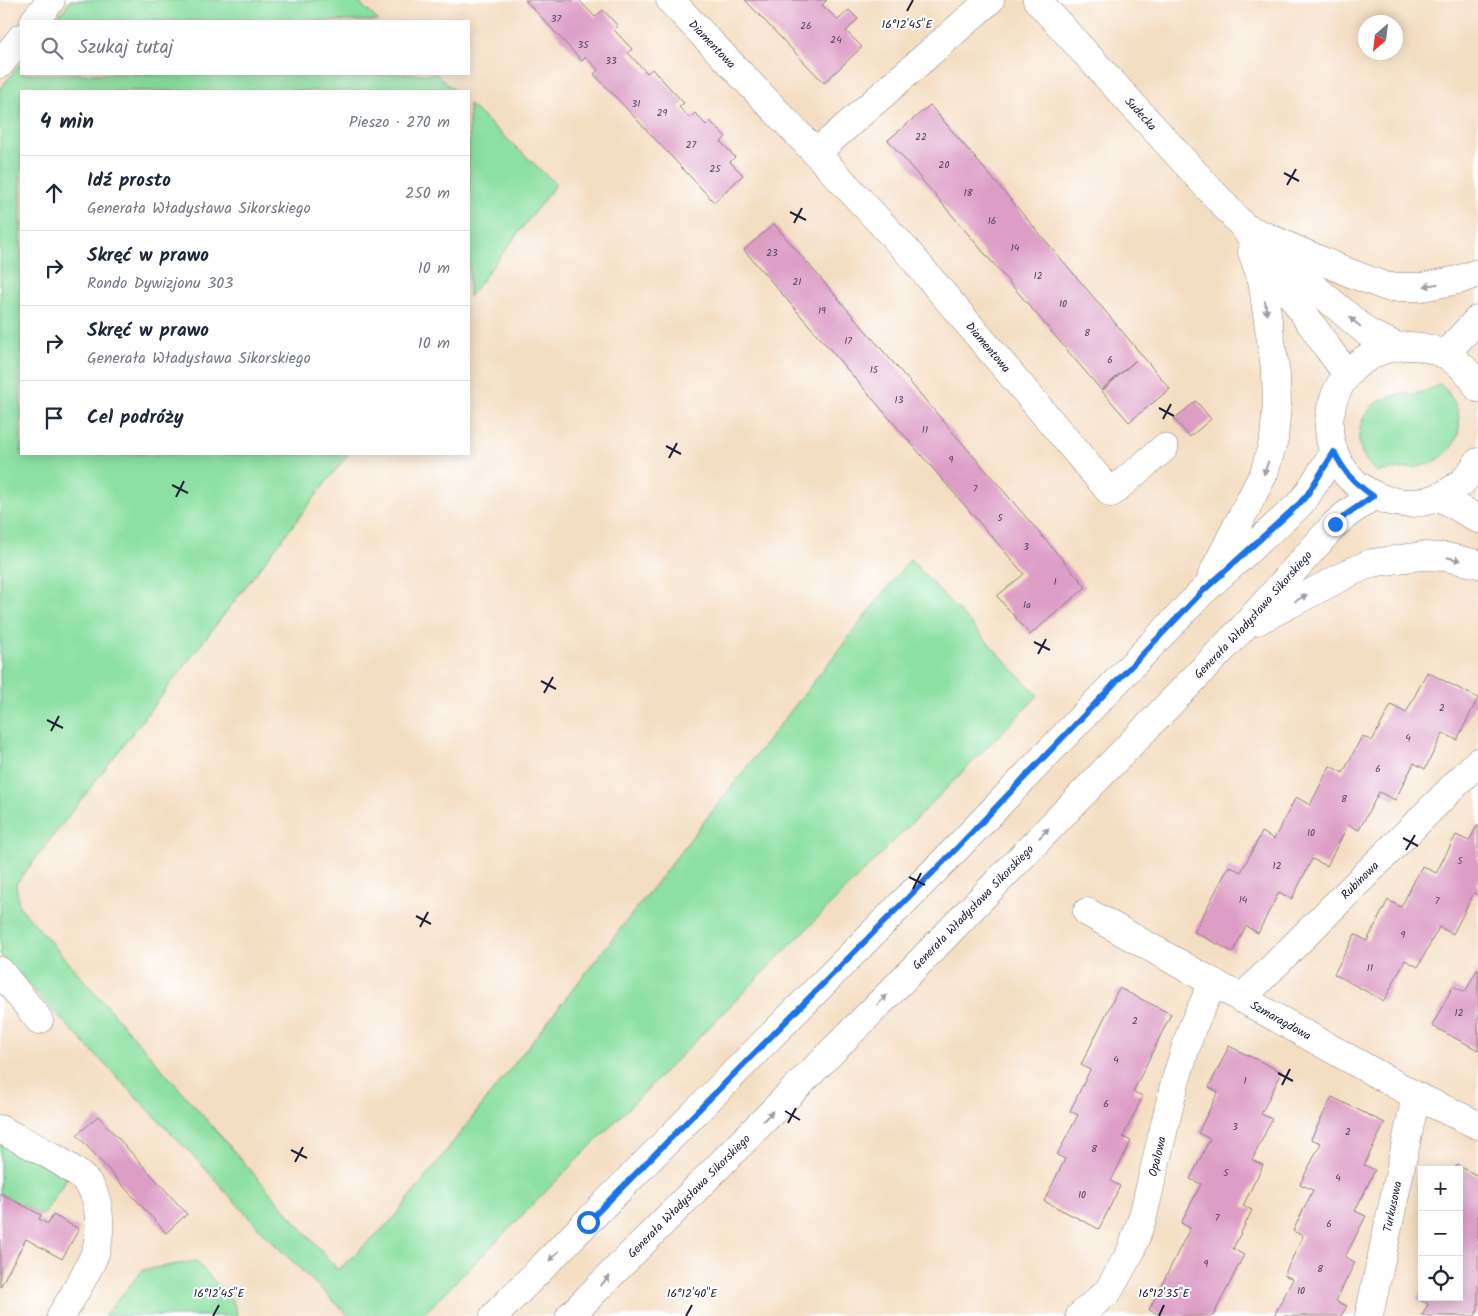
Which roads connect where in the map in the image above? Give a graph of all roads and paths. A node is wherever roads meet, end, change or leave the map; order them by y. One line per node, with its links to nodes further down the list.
1 (52, 0): 5 (street)
2 (670, 0): 8 (street, Diamentowa)
3 (990, 0): 8 (street)
4 (1037, 0): 9 (street, Sudecka)
5 (35, 20)
6 (20, 39): 7 (street)
7 (0, 64)
8 (816, 153): 16 (street, Diamentowa)
9 (1244, 227): 10 (street, one-way to 9); 12 (street, Sudecka, one-way to 9); 14 (street, Sudecka); 23 (street, one-way to 23)
10 (1478, 273)
11 (1478, 319): 13 (street)
12 (1396, 346): 13 (street); 14 (street)
13 (1445, 354): 15 (street)
14 (1347, 374): 17 (street)
15 (1478, 388)
16 (1164, 448)
17 (1334, 452): 19 (street); 23 (street)
18 (1478, 462): 20 (street)
19 (1373, 496): 20 (street); 24 (street, Generała Władysława Sikorskiego)
20 (1440, 497): 21 (street)
21 (1478, 519)
22 (1478, 564): 24 (street, one-way to 22)
23 (1203, 591): 35 (street, one-way to 35)
24 (1242, 629): 36 (street, Generała Władysława Sikorskiego, one-way to 24)
25 (1478, 762): 29 (street, Rubinowa)
26 (1087, 912): 28 (street, Szmaragdowa)
27 (0, 971): 30 (street)
28 (1214, 983): 29 (street, Szmaragdowa); 37 (street, Opalowa)
29 (1241, 999): 31 (street, Szmaragdowa)
30 (39, 1020)
31 (1416, 1096): 32 (street, Szmaragdowa); 38 (street, Turkusowa)
32 (1475, 1118)
33 (0, 1129): 34 (street)
34 (61, 1316)
35 (494, 1316)
36 (570, 1316)
37 (1080, 1316)
38 (1369, 1316)

